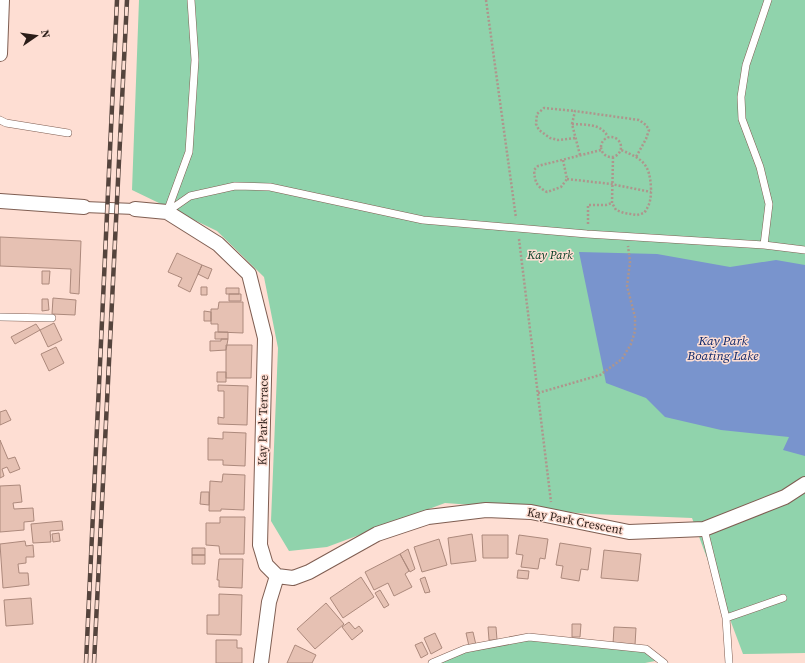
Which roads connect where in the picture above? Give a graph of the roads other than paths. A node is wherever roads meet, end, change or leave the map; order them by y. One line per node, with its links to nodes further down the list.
1 (2, 0): 4 (street)
2 (191, 0): 10 (lane)
3 (768, 0): 11 (lane)
4 (0, 54)
5 (0, 120): 6 (lane)
6 (68, 133)
7 (0, 201): 8 (street)
8 (84, 207): 9 (street)
9 (135, 209): 10 (street)
10 (167, 212): 11 (lane); 17 (street, Kay Park Terrace)
11 (764, 245): 12 (lane)
12 (805, 250)
13 (0, 316): 14 (lane)
14 (52, 318)
15 (805, 484): 16 (street, Kay Park Crescent)
16 (704, 529): 17 (street, Kay Park Crescent); 19 (lane)
17 (277, 576): 20 (street)
18 (783, 598): 19 (lane)
19 (726, 618): 23 (lane)
20 (261, 663)
21 (432, 663): 22 (lane)
22 (664, 663)
23 (729, 663)

